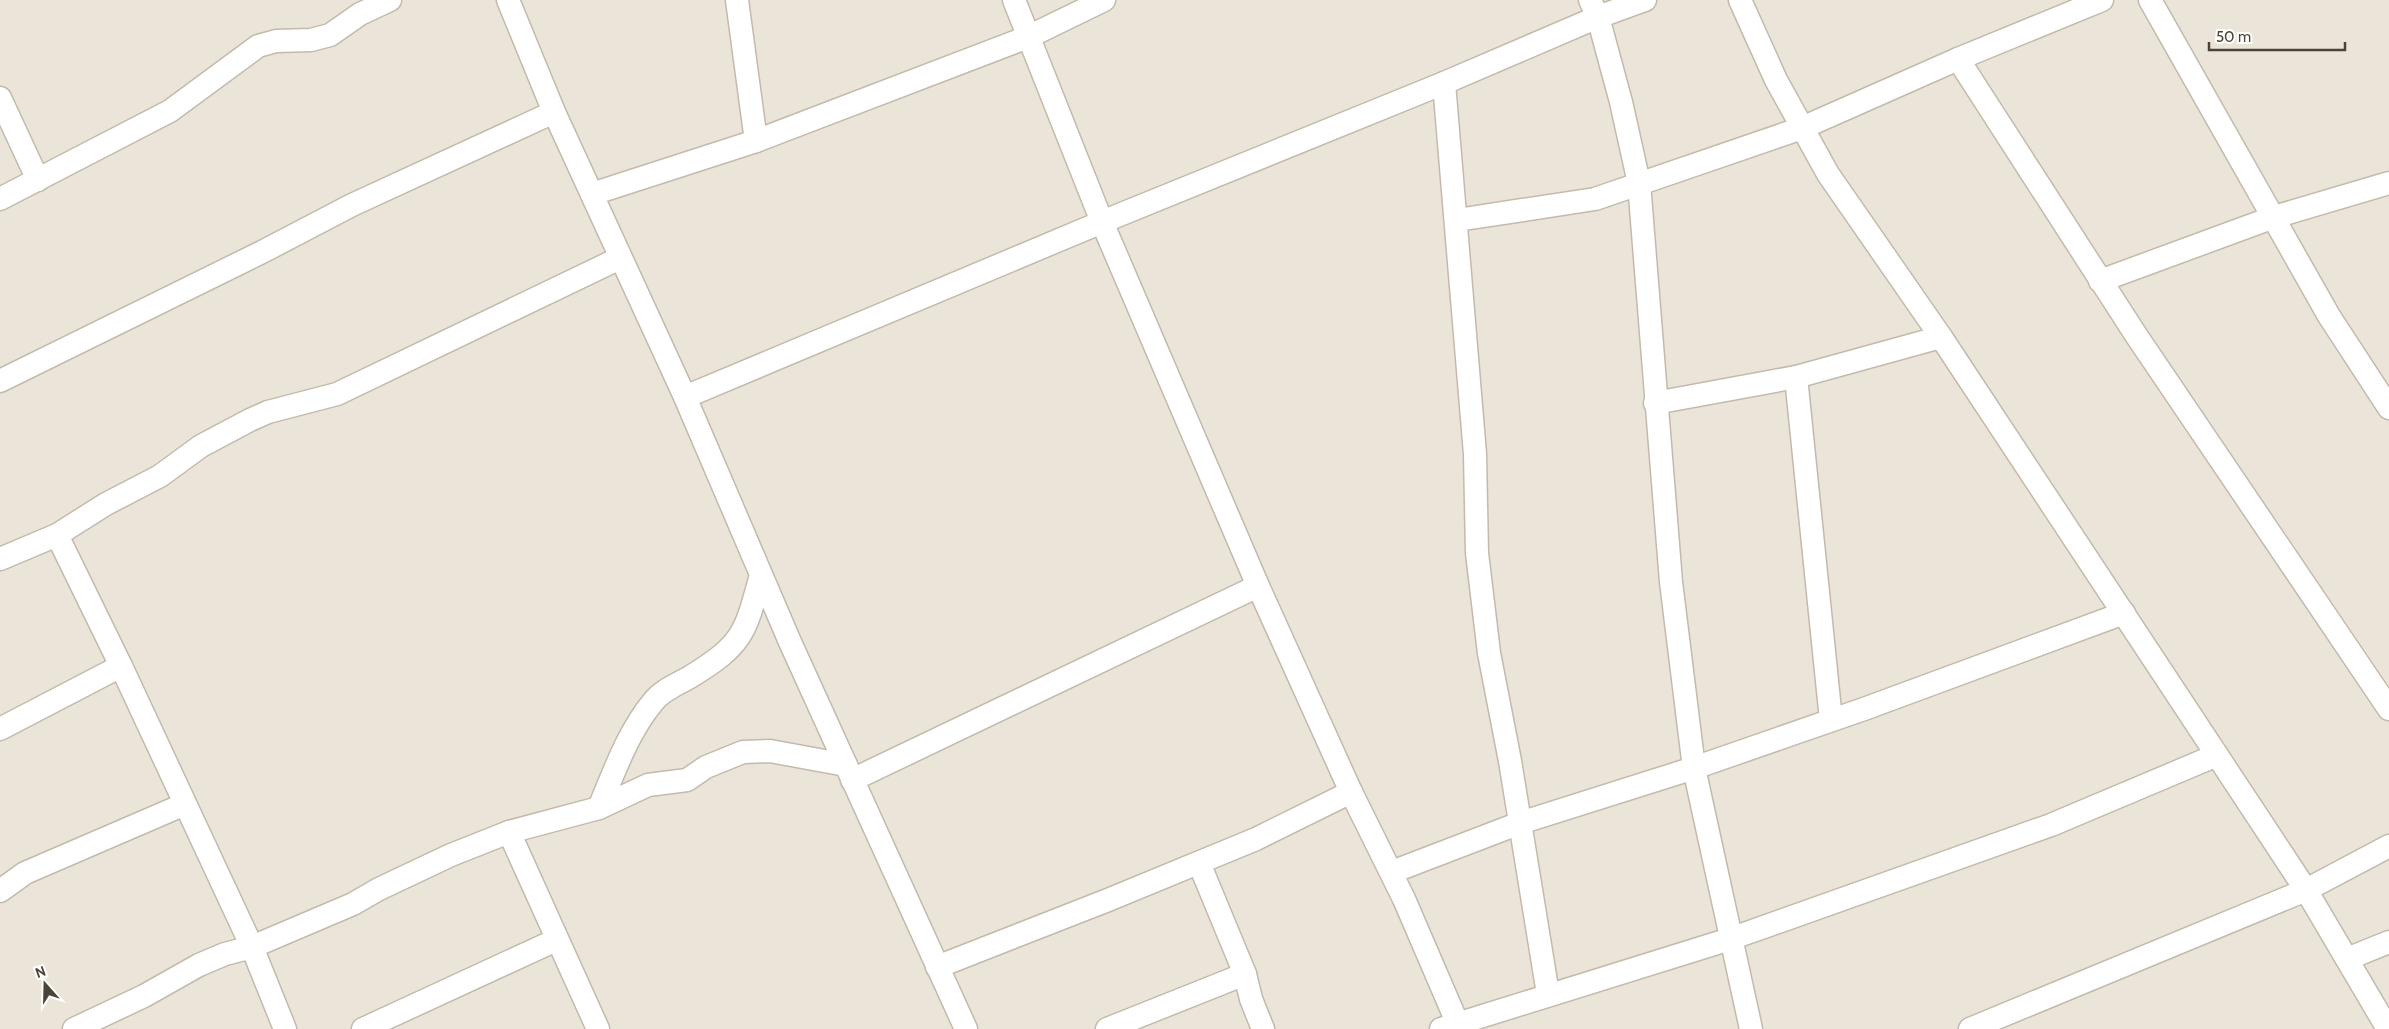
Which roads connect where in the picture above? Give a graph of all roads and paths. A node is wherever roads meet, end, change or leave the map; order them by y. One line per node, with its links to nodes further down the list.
1 (390, 0): 18 (street)
2 (508, 0): 15 (street)
3 (737, 0): 17 (street)
4 (1014, 0): 11 (street)
5 (1104, 0): 11 (street)
6 (1644, 0): 10 (street)
7 (1740, 0): 16 (street)
8 (2102, 0): 12 (street)
9 (2150, 0): 23 (street)
10 (1594, 8): 13 (street); 20 (street)
11 (1028, 36): 17 (street); 25 (street)
12 (1958, 59): 16 (street); 27 (street)
13 (1444, 83): 24 (street); 25 (street)
14 (0, 98): 18 (street)
15 (554, 112): 21 (street); 30 (street)
16 (1802, 128): 20 (street); 28 (street)
17 (756, 141): 21 (street)
18 (38, 180): 22 (street)
19 (2389, 183): 23 (street)
20 (1639, 184): 24 (street); 32 (street)
21 (592, 194): 26 (street)
22 (0, 199)
23 (2274, 217): 27 (street); 33 (street)
24 (1456, 220): 49 (street)
25 (1102, 222): 31 (street); 37 (street)
26 (620, 258): 31 (street); 34 (street)
27 (2100, 281): 40 (street)
28 (1941, 337): 29 (street); 38 (street)
29 (1796, 377): 32 (street); 41 (street)
30 (0, 381)
31 (686, 397): 36 (street)
32 (1655, 404): 44 (street)
33 (2389, 408)
34 (57, 535): 35 (street); 39 (street)
35 (0, 560)
36 (761, 575): 45 (street); 48 (street)
37 (1258, 586): 45 (street); 46 (street)
38 (2124, 613): 41 (street); 43 (street)
39 (121, 666): 42 (street); 47 (street)
40 (2389, 709)
41 (1830, 720): 44 (street)
42 (0, 729)
43 (2217, 755): 54 (street); 56 (street)
44 (1694, 768): 49 (street); 56 (street)
45 (849, 772): 48 (street); 61 (street)
46 (1351, 792): 52 (street); 53 (street)
47 (185, 804): 55 (street); 59 (street)
48 (599, 808): 50 (street)
49 (1520, 823): 53 (street); 63 (street)
50 (509, 832): 57 (street); 59 (street)
51 (2389, 846): 54 (street)
52 (1199, 863): 61 (street); 62 (street)
53 (1392, 872): 65 (street)
54 (2306, 890): 60 (street); 64 (street)
55 (0, 891)
56 (1730, 939): 63 (street); 73 (street)
57 (556, 940): 68 (street); 69 (street)
58 (2389, 942): 60 (street)
59 (252, 947): 66 (street); 67 (street)
60 (2347, 959): 75 (street)
61 (937, 967): 70 (street)
62 (1245, 974): 71 (street); 72 (street)
63 (1548, 994): 65 (street)
64 (1996, 1023): 74 (street)
65 (1453, 1027)
66 (74, 1029)
67 (285, 1029)
68 (363, 1029)
69 (598, 1029)
70 (966, 1029)
71 (1108, 1029)
72 (1263, 1029)
73 (1751, 1029)
74 (1970, 1029)
75 (2388, 1029)

